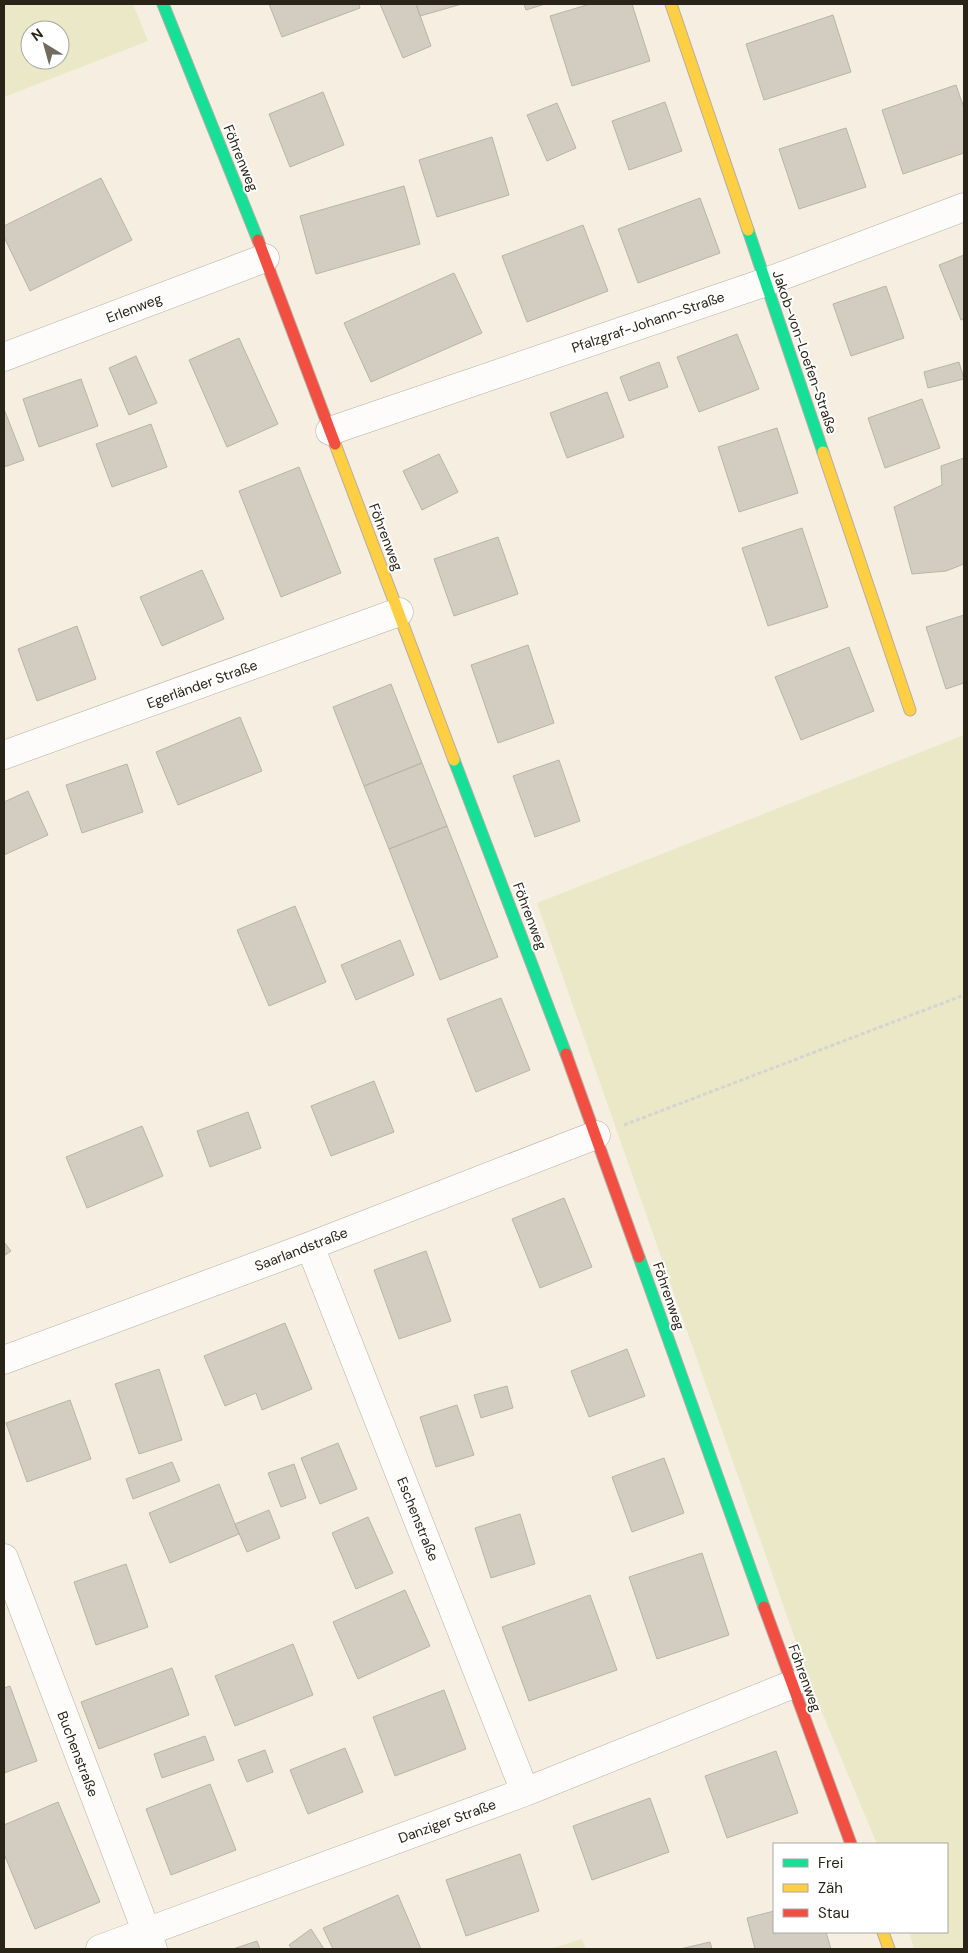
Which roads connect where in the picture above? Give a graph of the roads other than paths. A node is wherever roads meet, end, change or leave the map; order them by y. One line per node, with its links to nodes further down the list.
1 (163, 4): 4 (street, Föhrenweg)
2 (671, 4): 5 (street, Jakob-von-Loefen-Straße)
3 (964, 207): 5 (street, Pfalzgraf-Johann-Straße)
4 (265, 258): 6 (street, Erlenweg); 7 (street, Föhrenweg)
5 (766, 282): 7 (street, Pfalzgraf-Johann-Straße); 9 (street, Jakob-von-Loefen-Straße)
6 (4, 357)
7 (330, 432): 8 (street, Föhrenweg)
8 (400, 612): 10 (street, Egerländer Straße); 11 (street, Föhrenweg)
9 (910, 710)
10 (4, 755)
11 (596, 1135): 12 (street, Saarlandstraße); 15 (street, Föhrenweg)
12 (310, 1246): 13 (street, Saarlandstraße); 16 (street, Eschenstraße)
13 (4, 1360)
14 (4, 1558): 19 (street, Buchenstraße)
15 (791, 1685): 16 (street, Danziger Straße); 17 (street, Föhrenweg)
16 (525, 1792): 19 (street, Danziger Straße)
17 (851, 1843)
18 (883, 1933): 21 (street)
19 (150, 1941): 20 (street, Danziger Straße)
20 (100, 1949)
21 (888, 1949)

